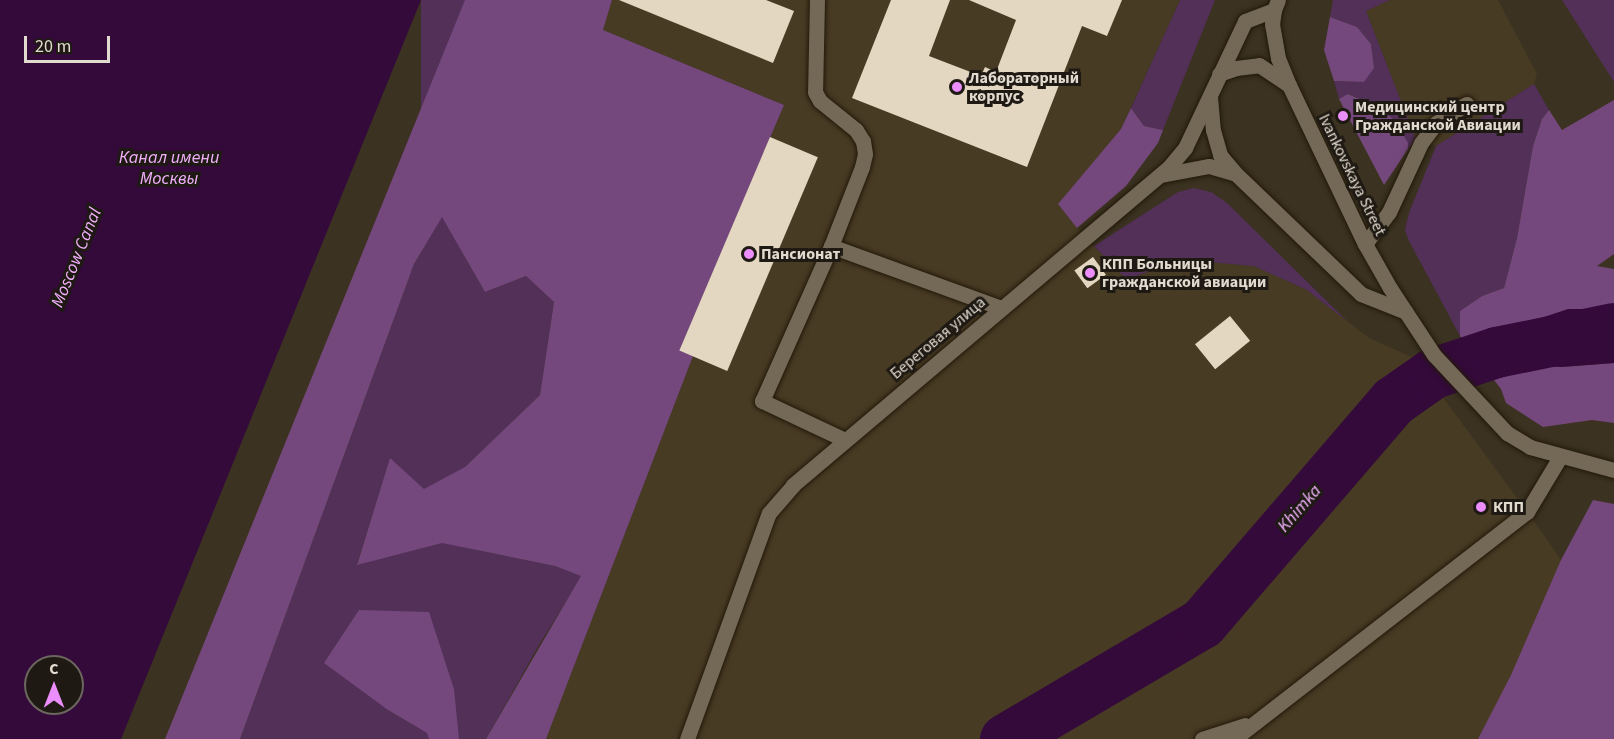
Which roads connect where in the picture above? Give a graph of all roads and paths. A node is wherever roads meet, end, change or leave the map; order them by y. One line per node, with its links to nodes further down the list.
1 (817, 0): 10 (street)
2 (1272, 3): 3 (street, Береговая улица); 4 (street, Ivankovskaya Street)
3 (1219, 74): 4 (street); 5 (street, Береговая улица)
4 (1289, 85): 9 (street, Ivankovskaya Street)
5 (1209, 95): 7 (street); 8 (street, Береговая улица)
6 (1467, 104): 9 (street)
7 (1236, 174): 8 (street); 12 (street)
8 (1161, 175): 11 (street, Береговая улица)
9 (1365, 244): 12 (street, Ivankovskaya Street)
10 (831, 246): 11 (street); 13 (street)
11 (1001, 308): 13 (street, Береговая улица)
12 (1406, 312): 14 (street, Ivankovskaya Street)
13 (845, 440): 17 (street, Береговая улица)
14 (1560, 456): 15 (street, Ivankovskaya Street); 16 (street)
15 (1614, 470)
16 (1253, 722): 18 (street); 19 (street); 20 (street)
17 (687, 739)
18 (1202, 739)
19 (1234, 739)
20 (1249, 739)

